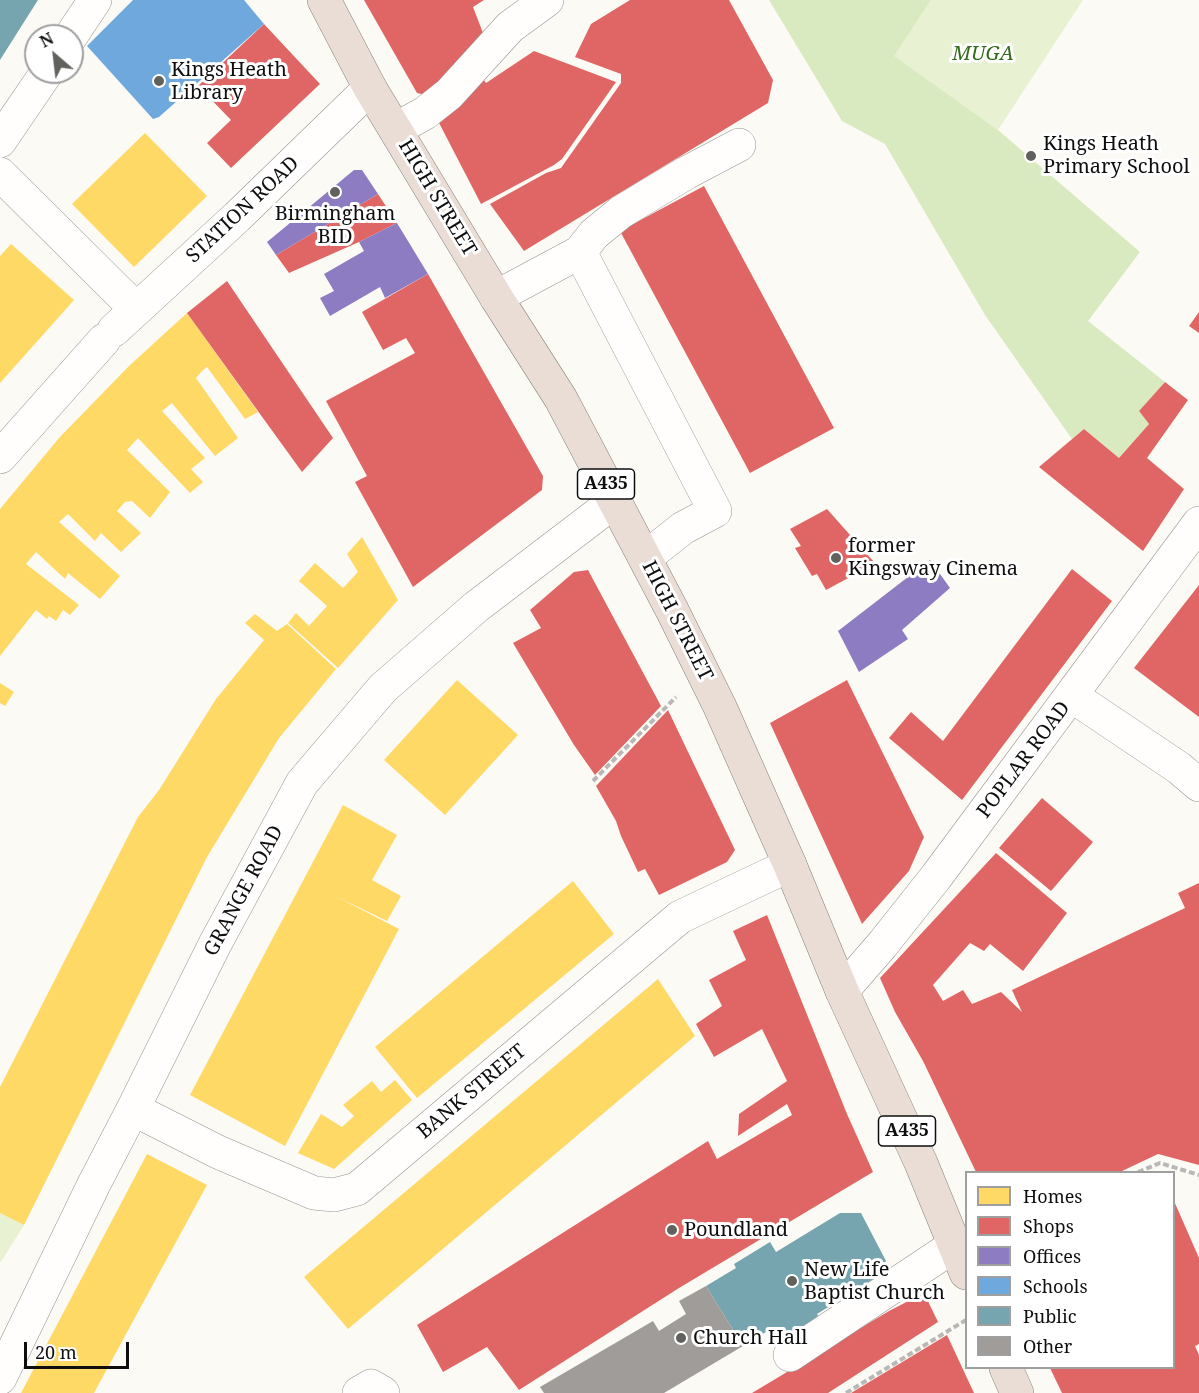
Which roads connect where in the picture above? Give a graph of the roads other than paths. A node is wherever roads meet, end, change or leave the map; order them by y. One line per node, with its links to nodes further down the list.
1 (95, 0): 4 (street)
2 (324, 0): 6 (highway, HIGH STREET / A435)
3 (547, 0): 7 (street)
4 (79, 24)
5 (39, 84): 8 (street)
6 (370, 88): 7 (highway, HIGH STREET / A435); 13 (street, STATION ROAD)
7 (396, 129): 12 (highway, HIGH STREET / A435)
8 (0, 141)
9 (739, 145): 11 (street)
10 (0, 174): 13 (street)
11 (579, 253): 12 (street); 17 (street)
12 (496, 297): 15 (highway, HIGH STREET / A435)
13 (118, 326): 14 (street, STATION ROAD)
14 (0, 457)
15 (615, 501): 17 (highway, HIGH STREET / A435); 22 (street, GRANGE ROAD)
16 (1199, 523): 18 (street, POPLAR ROAD)
17 (645, 558): 20 (highway, HIGH STREET / A435)
18 (1072, 696): 19 (street); 21 (street, POPLAR ROAD)
19 (1199, 785)
20 (790, 865): 21 (highway, HIGH STREET / A435); 22 (street, BANK STREET)
21 (842, 991): 23 (highway, HIGH STREET / A435)
22 (133, 1109): 26 (street, GRANGE ROAD)
23 (961, 1259): 24 (street)
24 (790, 1355)
25 (1006, 1369): 29 (highway)
26 (0, 1378)
27 (359, 1393): 28 (street)
28 (383, 1393)
29 (1017, 1393)

